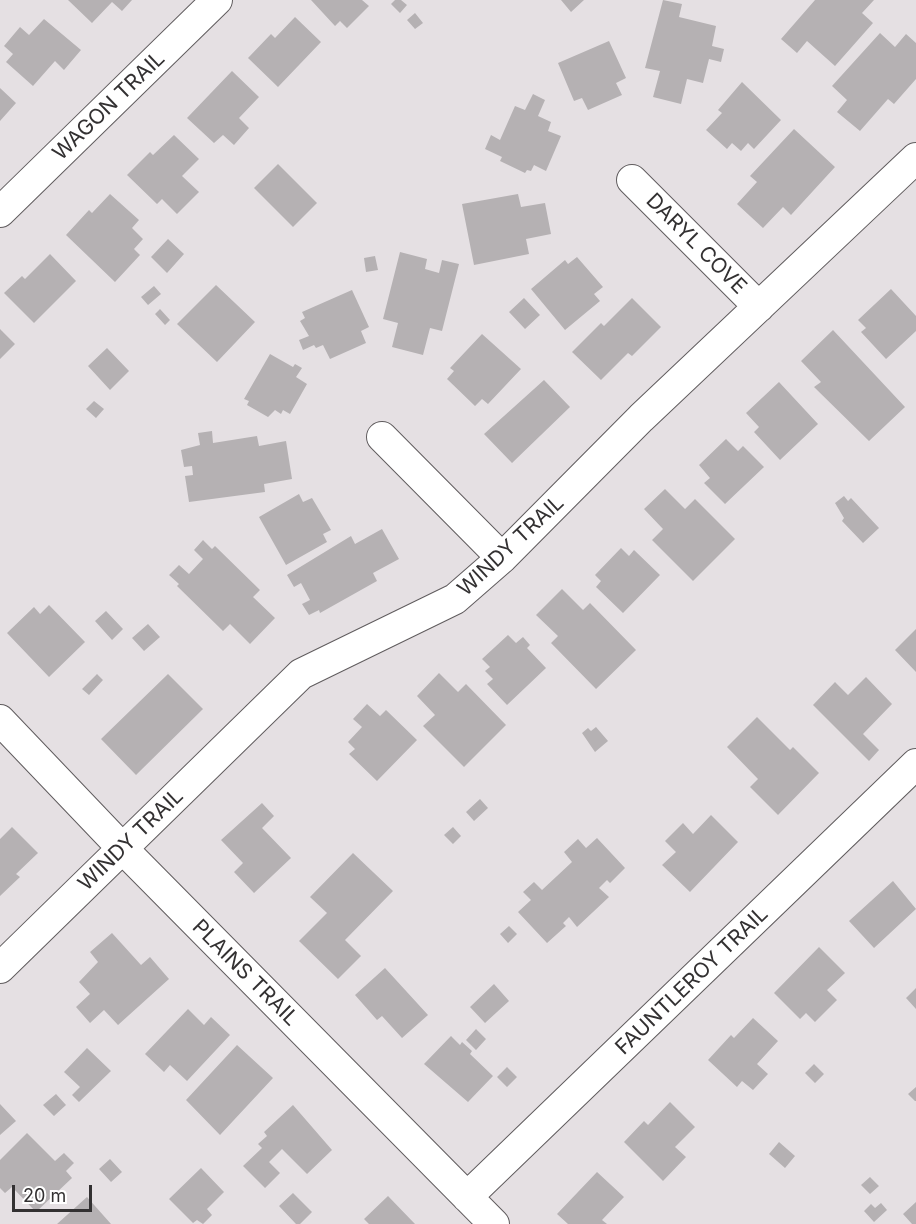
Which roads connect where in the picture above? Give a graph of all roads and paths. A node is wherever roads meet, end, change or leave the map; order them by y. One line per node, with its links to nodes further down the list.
1 (218, 0): 4 (street, WAGON TRAIL)
2 (916, 158): 5 (street, WINDY TRAIL)
3 (632, 180): 5 (street, DARYL COVE)
4 (0, 212)
5 (759, 307): 7 (street, WINDY TRAIL)
6 (382, 437): 7 (street)
7 (502, 558): 10 (street, WINDY TRAIL)
8 (0, 720): 10 (street, PLAINS TRAIL)
9 (916, 764): 12 (street, FAUNTLEROY TRAIL)
10 (123, 849): 11 (street, WINDY TRAIL); 12 (street, PLAINS TRAIL)
11 (0, 968)
12 (467, 1197): 13 (street, PLAINS TRAIL)
13 (494, 1224)

